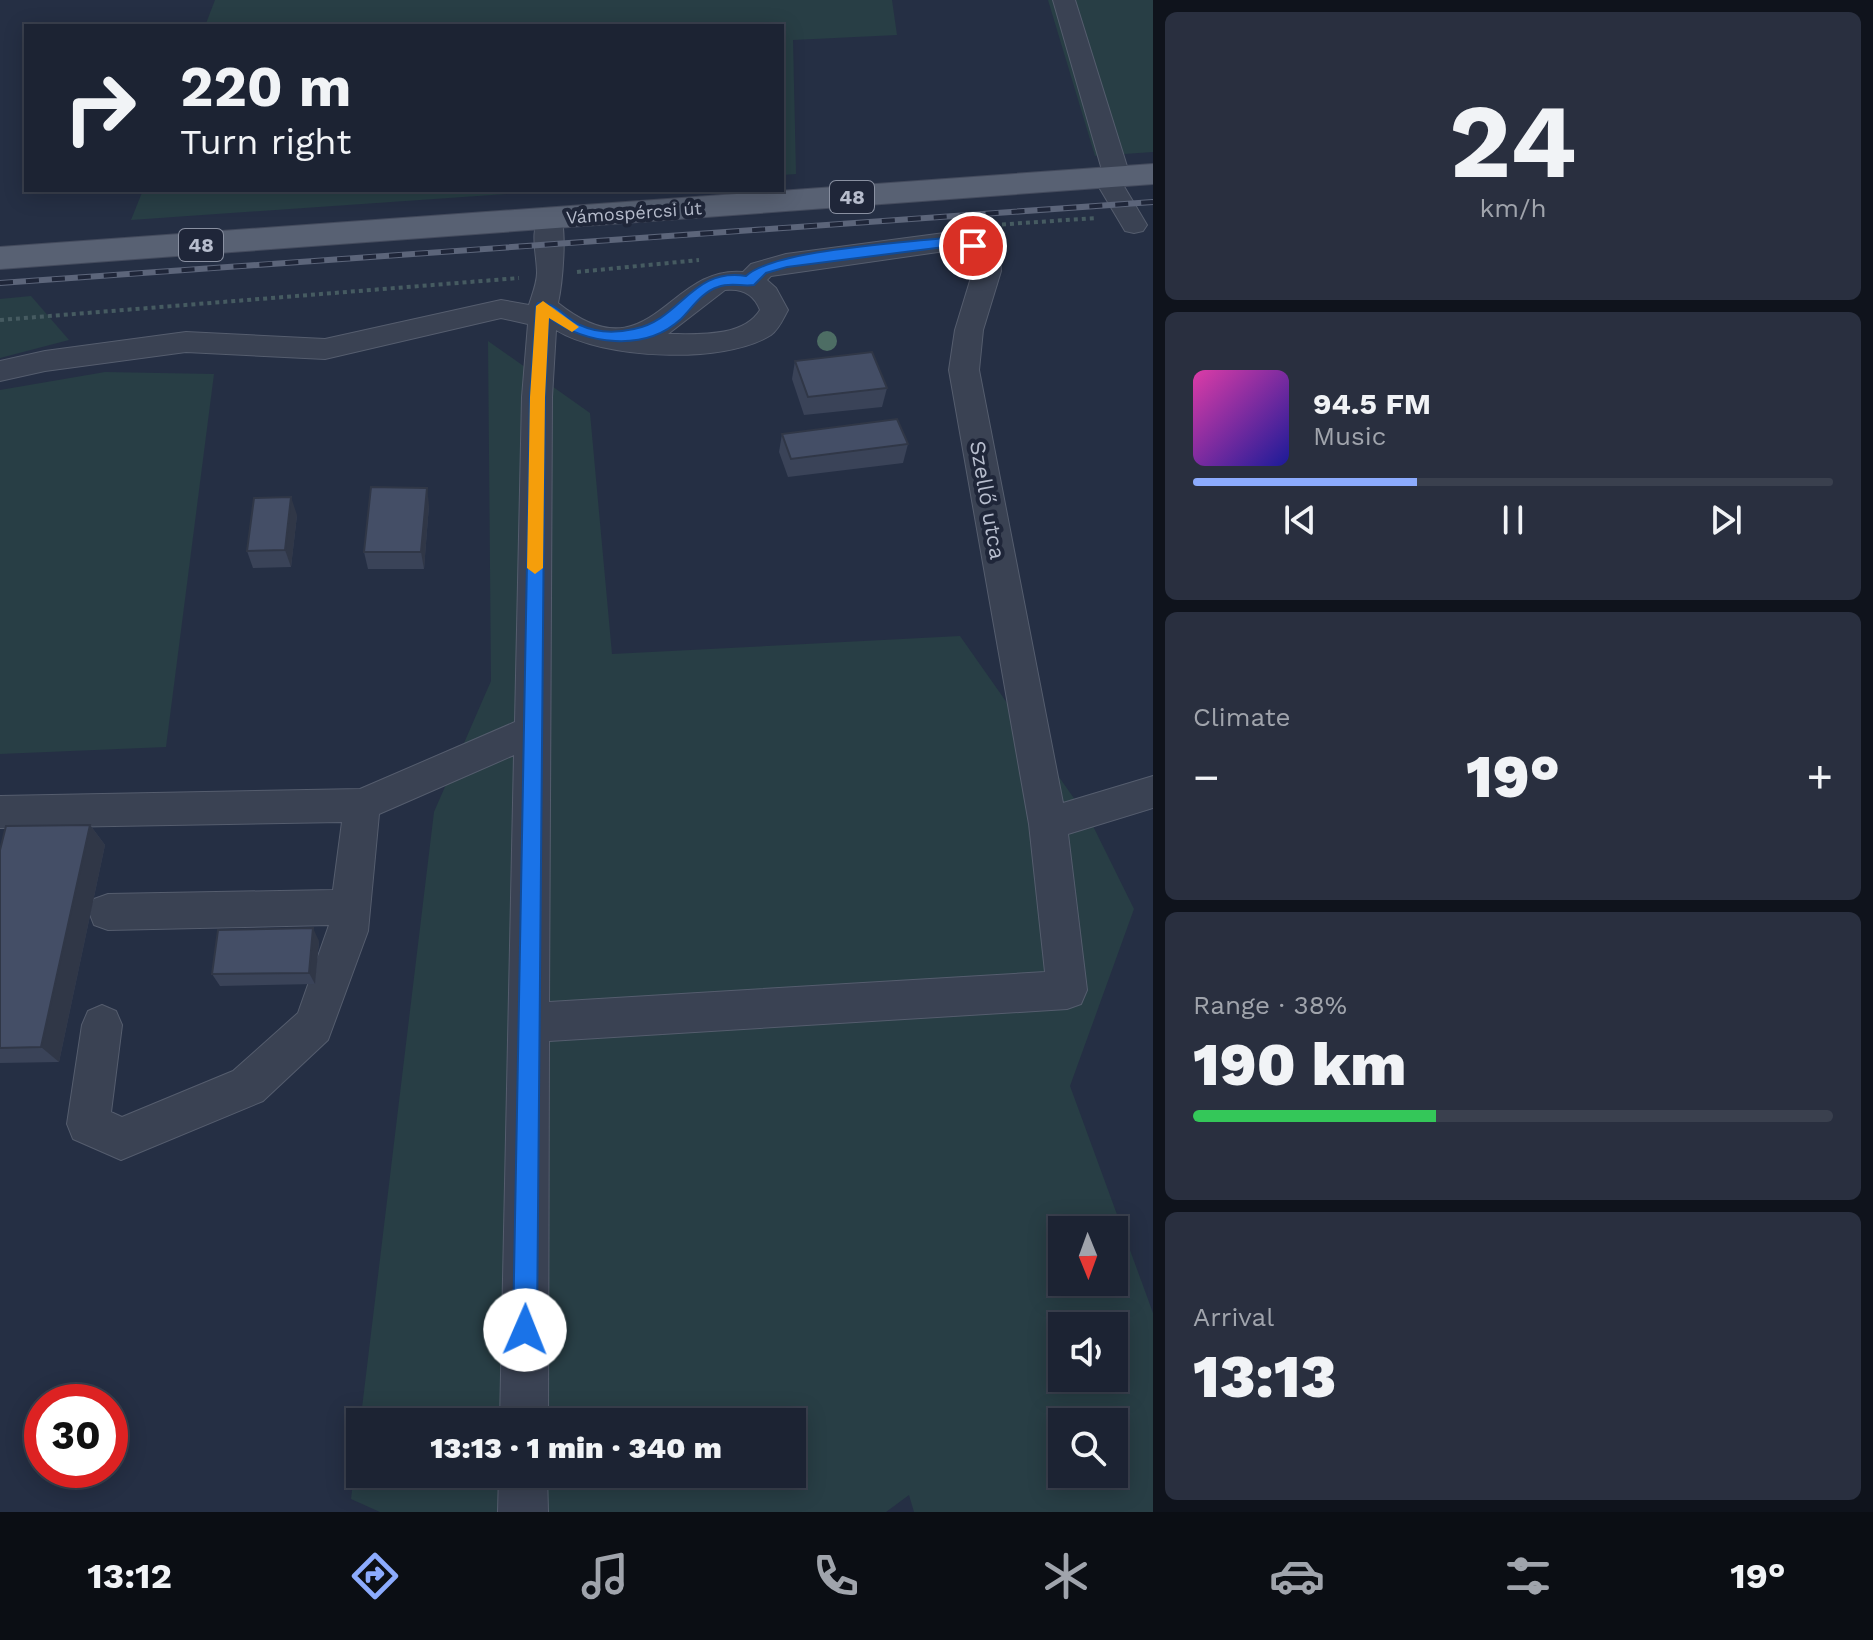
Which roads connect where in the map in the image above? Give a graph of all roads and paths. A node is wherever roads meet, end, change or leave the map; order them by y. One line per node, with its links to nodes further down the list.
1 (1064, 0): 3 (street)
2 (1153, 174): 3 (main road, Vámospércsi út / 48)
3 (1112, 177): 4 (main road, Vámospércsi út / 48); 5 (street)
4 (550, 220): 6 (main road, Vámospércsi út / 48); 7 (street)
5 (1134, 225)
6 (0, 258)
7 (551, 275): 9 (street); 10 (path)
8 (749, 282): 11 (street); 11 (street); 17 (street, Szellő utca)
9 (542, 311): 11 (street); 12 (street); 13 (street)
10 (0, 320)
11 (604, 337)
12 (0, 371)
13 (532, 731): 15 (street); 20 (street)
14 (1153, 792): 17 (street)
15 (362, 805): 16 (street); 18 (street)
16 (0, 812)
17 (1048, 824): 20 (street, Szellő utca)
18 (350, 907): 19 (street); 21 (street)
19 (108, 912)
20 (529, 1023): 22 (street)
21 (102, 1025)
22 (524, 1408)
23 (523, 1488): 24 (street)
24 (523, 1512)

